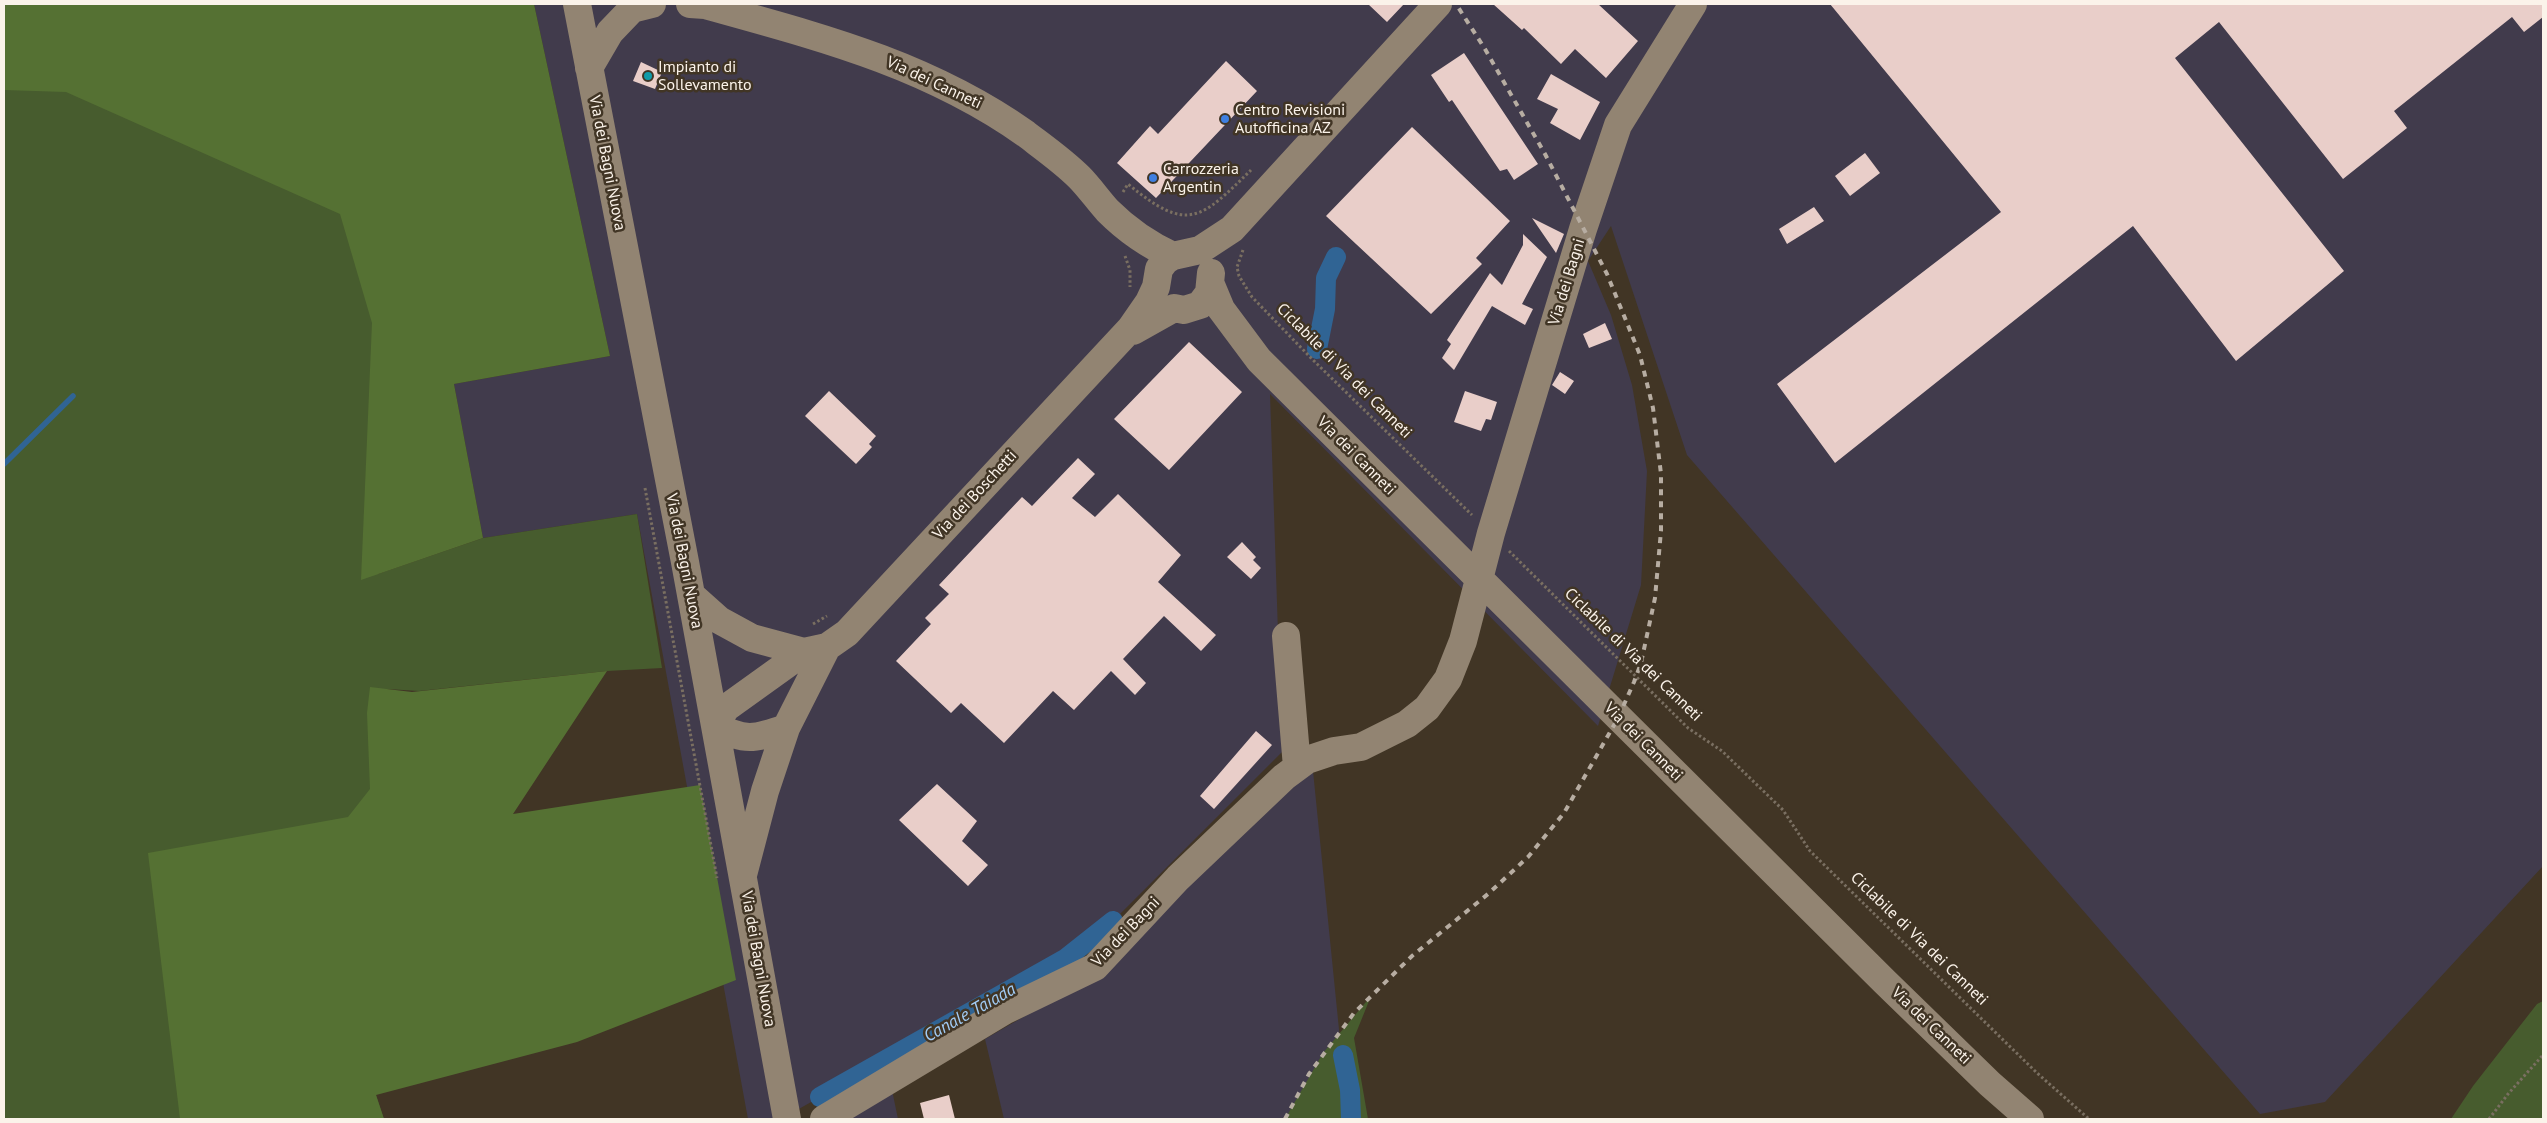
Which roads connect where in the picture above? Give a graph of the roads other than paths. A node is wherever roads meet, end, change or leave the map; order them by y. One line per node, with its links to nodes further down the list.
1 (577, 4): 6 (street, Via dei Bagni Nuova)
2 (652, 4): 6 (street)
3 (699, 4): 8 (street, Via dei Canneti)
4 (1438, 4): 7 (street, Via dei Boschetti)
5 (1693, 4): 15 (street, Via dei Bagni)
6 (589, 68): 16 (street, Via dei Bagni Nuova)
7 (1242, 228): 9 (street, Via dei Boschetti); 10 (street, Via dei Boschetti)
8 (1119, 230): 9 (street, Via dei Canneti); 11 (street, Via dei Canneti)
9 (1180, 255): 10 (street); 11 (street, Via dei Boschetti)
10 (1211, 280): 12 (street, Via dei Boschetti); 14 (street, Via dei Canneti)
11 (1156, 283): 12 (street); 13 (street, Via dei Boschetti)
12 (1183, 308): 13 (street, Via dei Boschetti); 14 (street, Via dei Canneti)
13 (1120, 340): 18 (street, Via dei Boschetti)
14 (1259, 360): 15 (street, Via dei Canneti)
15 (1480, 578): 21 (street, Via dei Bagni); 25 (street, Via dei Canneti)
16 (691, 595): 18 (street); 19 (street, Via dei Bagni Nuova)
17 (1286, 636): 21 (street)
18 (813, 641): 19 (street, Via dei Boschetti); 20 (street, Via dei Boschetti)
19 (715, 725): 20 (street); 22 (street, Via dei Bagni Nuova)
20 (786, 728): 22 (street, Via dei Boschetti)
21 (1302, 764): 24 (street, Via dei Bagni)
22 (743, 875): 23 (street, Via dei Bagni Nuova)
23 (787, 1119)
24 (824, 1119)
25 (2030, 1119)

